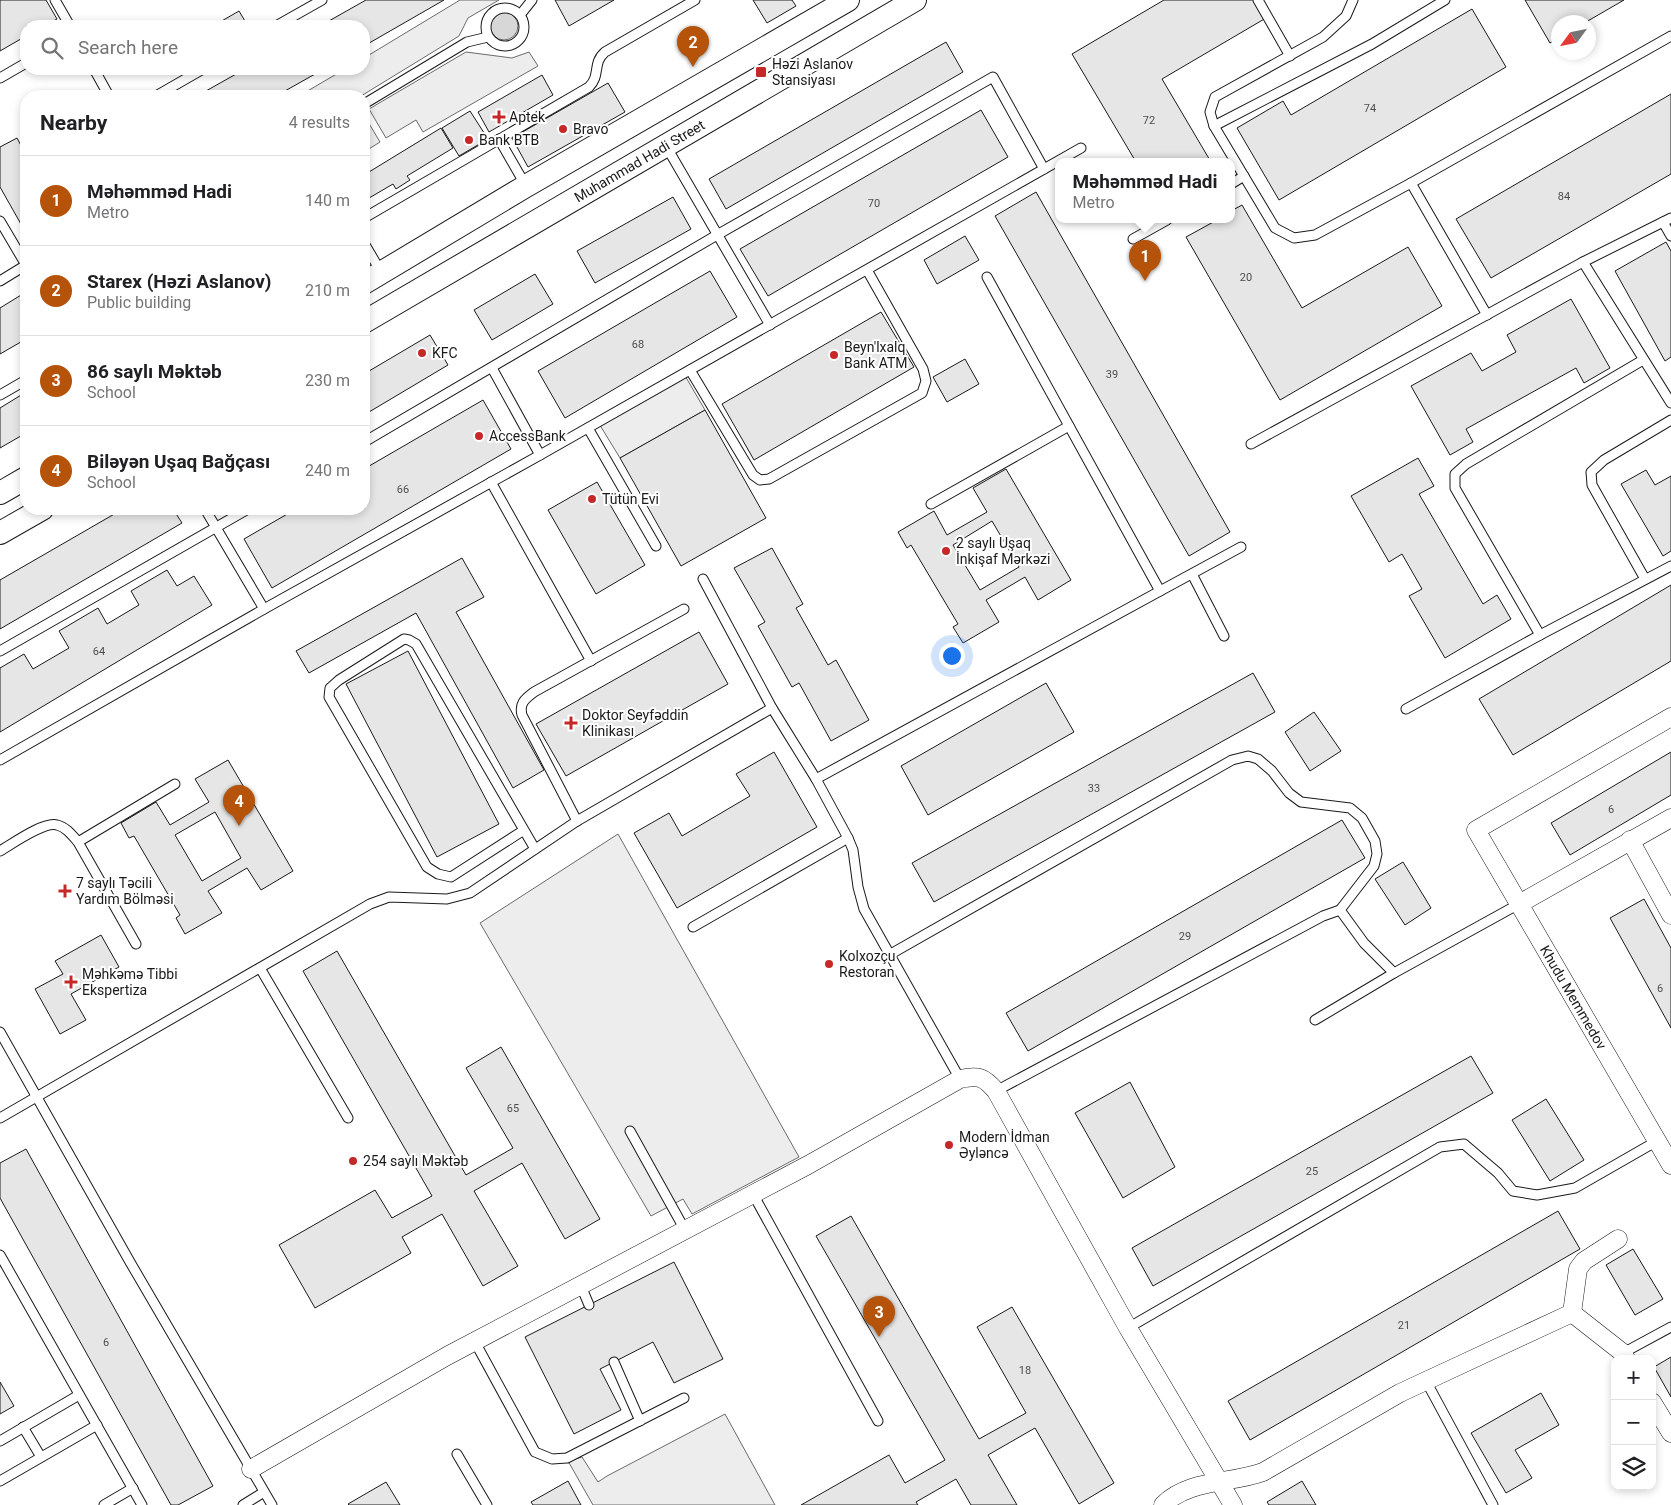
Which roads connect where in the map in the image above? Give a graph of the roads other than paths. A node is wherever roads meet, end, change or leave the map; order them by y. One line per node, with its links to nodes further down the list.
1 (55, 0): 11 (lane)
2 (322, 0): 12 (lane)
3 (532, 0): 10 (lane)
4 (695, 0): 26 (lane)
5 (848, 0): 17 (street)
6 (915, 0): 23 (street, Muhammad Hadi Street)
7 (1258, 0): 15 (lane)
8 (1353, 0): 15 (lane)
9 (1445, 0): 25 (lane)
10 (520, 15): 14 (lane); 14 (lane)
11 (67, 20)
12 (287, 20)
13 (1671, 36): 36 (lane)
14 (488, 37): 24 (lane)
15 (1290, 56): 25 (lane)
16 (20, 66): 20 (lane)
17 (736, 66): 23 (street); 37 (street)
18 (97, 75): 21 (lane)
19 (193, 75): 22 (lane)
20 (0, 78)
21 (106, 90)
22 (166, 90)
23 (752, 95): 27 (street, Muhammad Hadi Street)
24 (370, 100)
25 (1214, 126): 30 (lane)
26 (499, 139): 37 (lane); 38 (lane)
27 (666, 146): 42 (lane); 53 (street, Muhammad Hadi Street)
28 (1081, 148): 29 (lane)
29 (1063, 158)
30 (1233, 158)
31 (1235, 161): 34 (lane)
32 (1055, 163): 33 (lane)
33 (1044, 169): 42 (lane); 48 (lane)
34 (1244, 176): 35 (lane); 36 (lane)
35 (1235, 182)
36 (1411, 183): 52 (lane)
37 (526, 186): 50 (street)
38 (370, 214)
39 (1667, 220): 43 (lane); 46 (lane)
40 (0, 221): 45 (lane)
41 (1162, 223): 44 (lane)
42 (717, 235): 54 (lane); 56 (lane)
43 (1671, 236)
44 (1133, 239)
45 (20, 255)
46 (1583, 262): 52 (lane); 55 (lane)
47 (20, 269): 51 (lane)
48 (867, 270): 54 (lane); 57 (lane)
49 (987, 277): 62 (lane)
50 (373, 278)
51 (0, 281)
52 (1487, 315): 65 (lane)
53 (370, 319)
54 (770, 325): 57 (lane)
55 (1643, 360): 60 (lane); 85 (lane)
56 (492, 368): 64 (lane); 66 (lane)
57 (690, 370): 63 (lane)
58 (20, 383): 59 (lane)
59 (0, 395)
60 (1671, 403)
61 (1671, 420): 81 (lane)
62 (1069, 426): 70 (lane); 82 (lane)
63 (588, 428): 66 (lane); 76 (lane)
64 (370, 439)
65 (1251, 444)
66 (540, 455): 68 (lane)
67 (20, 481): 69 (street)
68 (491, 482): 83 (lane); 88 (lane)
69 (0, 493)
70 (931, 504)
71 (32, 515): 75 (street)
72 (209, 515): 74 (lane)
73 (237, 515): 74 (lane)
74 (216, 527): 83 (lane); 87 (lane)
75 (0, 533)
76 (656, 546)
77 (1241, 547): 79 (lane)
78 (1671, 566): 81 (lane)
79 (1192, 574): 82 (lane); 86 (lane)
80 (703, 579): 89 (lane)
81 (1645, 579): 85 (lane)
82 (1160, 591): 93 (lane)
83 (264, 608): 92 (lane)
84 (684, 609): 88 (lane)
85 (1540, 635): 90 (lane)
86 (1224, 636)
87 (0, 650)
88 (591, 661): 96 (lane)
89 (772, 708): 93 (lane); 96 (lane)
90 (1406, 709)
91 (1671, 717): 103 (street, Khudu Memmedov)
92 (0, 760)
93 (816, 779): 98 (lane)
94 (175, 784): 100 (lane)
95 (1671, 818): 99 (street)
96 (577, 821): 101 (lane)
97 (524, 830): 97 (lane); 101 (lane)
98 (848, 838): 106 (lane); 108 (lane)
99 (1630, 840): 103 (street); 105 (street)
100 (78, 842): 102 (lane); 107 (lane)
101 (536, 849): 109 (lane)
102 (0, 851)
103 (1519, 904): 110 (lane); 119 (street, Khudu Memmedov)
104 (1340, 910): 108 (lane); 110 (lane); 114 (lane)
105 (1671, 915)
106 (693, 927)
107 (136, 944)
108 (889, 954): 113 (lane)
109 (260, 968): 115 (lane); 117 (lane)
110 (1394, 973): 111 (lane)
111 (1315, 1020)
112 (0, 1032): 115 (lane)
113 (960, 1079): 114 (street); 121 (street)
114 (996, 1091): 129 (street)
115 (37, 1097): 116 (lane); 146 (lane)
116 (0, 1118)
117 (348, 1118)
118 (630, 1131): 122 (lane)
119 (1657, 1141): 120 (street, Khudu Memmedov); 129 (lane)
120 (1671, 1165)
121 (753, 1194): 122 (street); 139 (lane)
122 (685, 1230): 125 (street)
123 (1618, 1239): 127 (street)
124 (0, 1255): 135 (lane)
125 (581, 1286): 126 (lane); 130 (street)
126 (589, 1305)
127 (1572, 1313): 131 (street); 134 (street)
128 (1671, 1327): 132 (lane)
129 (1128, 1328): 148 (street)
130 (475, 1342): 138 (lane); 146 (street)
131 (1623, 1355)
132 (1626, 1355)
133 (614, 1362): 138 (lane)
134 (1426, 1381): 148 (street); 158 (lane)
135 (79, 1394): 140 (lane); 141 (lane)
136 (684, 1398): 138 (lane)
137 (1656, 1409): 142 (street)
138 (640, 1421)
139 (878, 1421)
140 (97, 1425): 145 (lane); 149 (lane)
141 (23, 1427): 143 (lane); 145 (lane)
142 (1671, 1433)
143 (0, 1441)
144 (457, 1454): 155 (lane)
145 (42, 1457): 147 (lane)
146 (251, 1469): 150 (lane)
147 (0, 1481)
148 (1218, 1482): 156 (street); 157 (street)
149 (133, 1488): 151 (lane); 152 (lane)
150 (264, 1492): 153 (lane); 154 (lane)
151 (104, 1505)
152 (142, 1505)
153 (243, 1505)
154 (272, 1505)
155 (488, 1505)
156 (1163, 1505)
157 (1233, 1505)
158 (1494, 1505)

